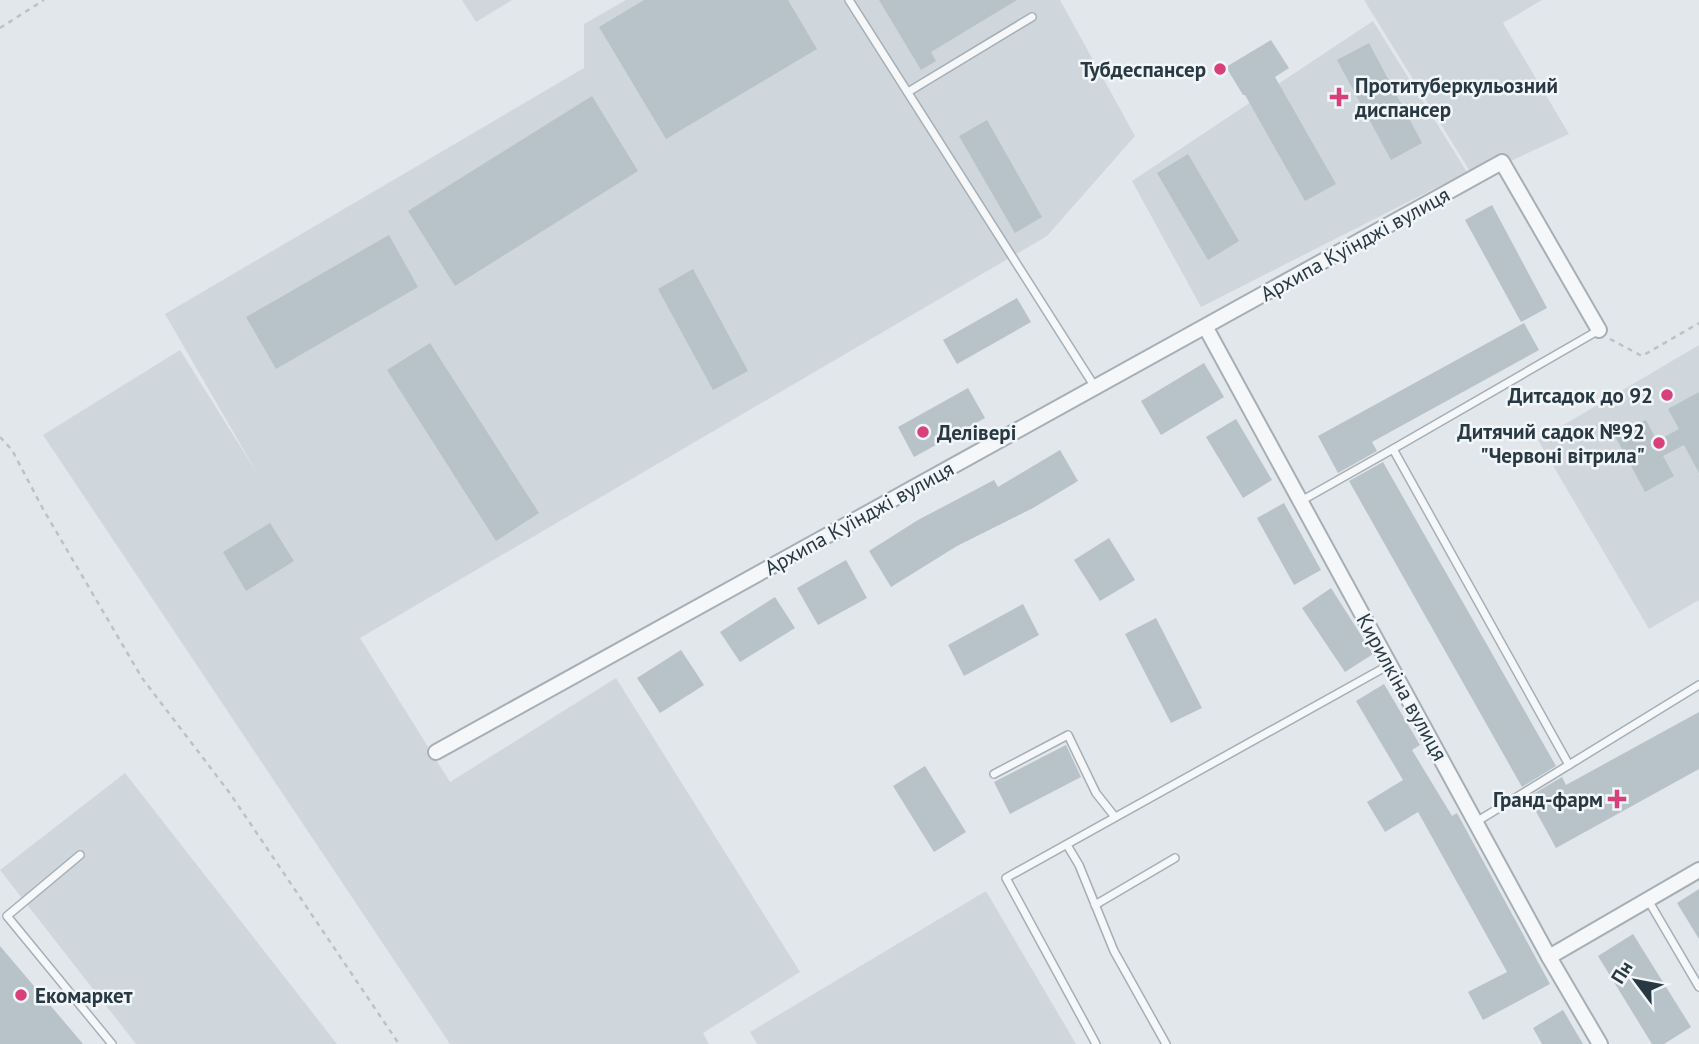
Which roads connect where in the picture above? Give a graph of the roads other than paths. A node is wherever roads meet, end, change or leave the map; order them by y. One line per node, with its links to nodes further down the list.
1 (849, 0): 3 (lane)
2 (1032, 17): 3 (lane)
3 (908, 92): 6 (lane)
4 (1206, 328): 5 (street, Архипа Куїнджі вулиця); 6 (street, Архипа Куїнджі вулиця); 8 (street, Кирилкіна вулиця)
5 (1599, 330): 7 (lane)
6 (1096, 387): 11 (street, Архипа Куїнджі вулиця)
7 (1393, 449): 8 (lane); 12 (lane)
8 (1301, 501): 9 (street, Кирилкіна вулиця)
9 (1390, 665): 14 (lane); 15 (street, Кирилкіна вулиця)
10 (1699, 685): 12 (lane)
11 (436, 752)
12 (1569, 765): 15 (lane)
13 (994, 774): 14 (lane)
14 (1115, 817): 16 (lane)
15 (1476, 823): 22 (street, Кирилкіна вулиця)
16 (1066, 845): 21 (lane); 25 (lane)
17 (80, 855): 24 (lane)
18 (1175, 858): 21 (lane)
19 (1699, 870): 20 (street)
20 (1648, 900): 22 (street); 23 (lane)
21 (1095, 905): 26 (lane)
22 (1549, 957): 27 (street, Кирилкіна вулиця)
23 (1699, 987)
24 (112, 1044)
25 (1096, 1044)
26 (1166, 1044)
27 (1600, 1044)

